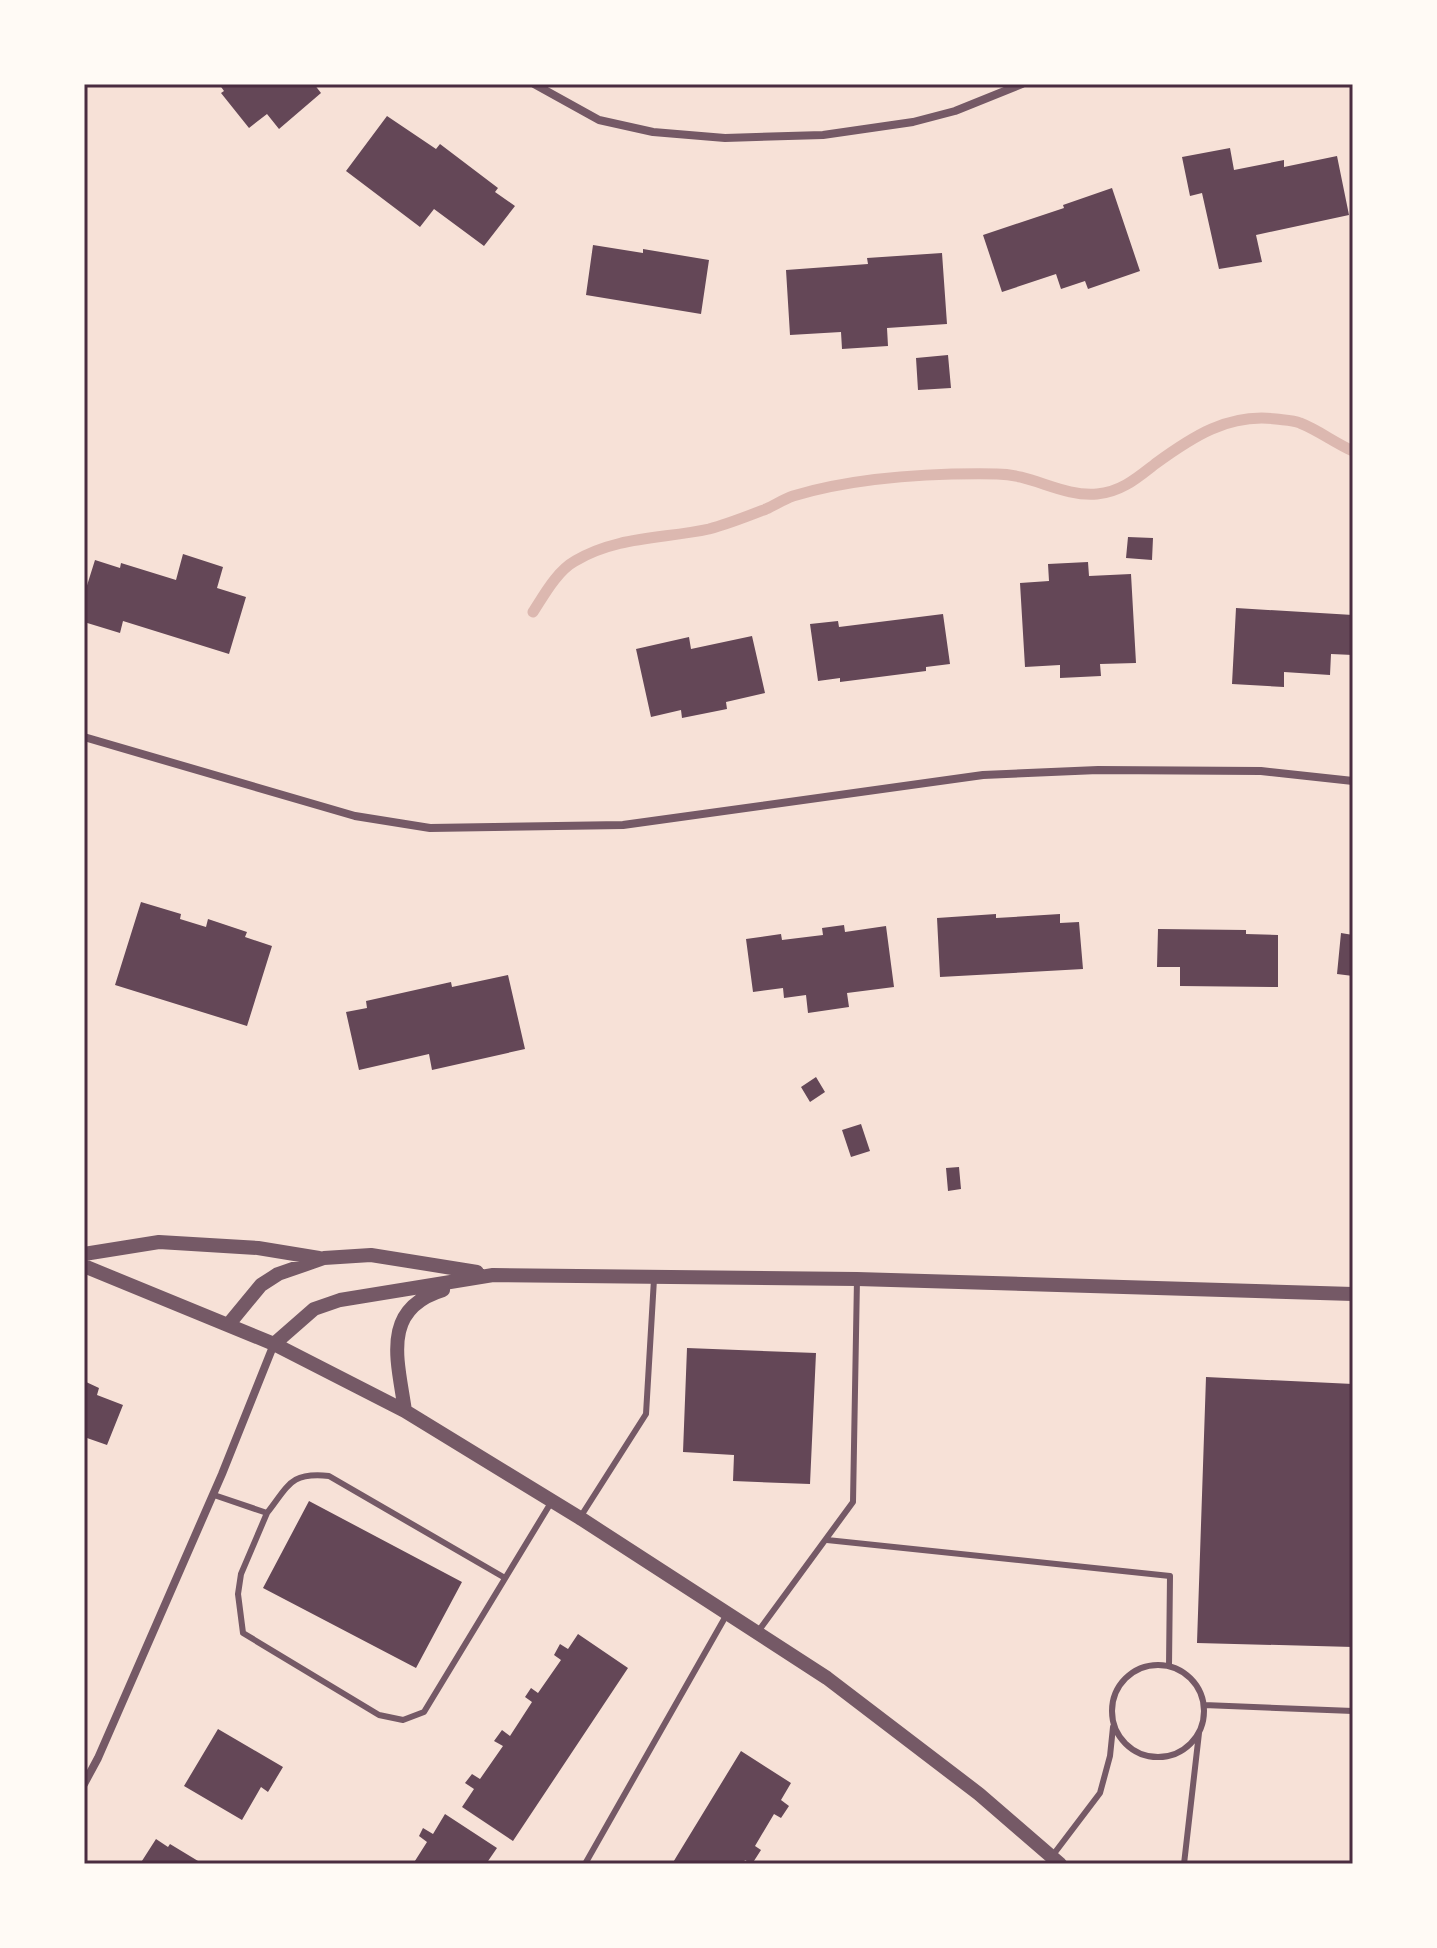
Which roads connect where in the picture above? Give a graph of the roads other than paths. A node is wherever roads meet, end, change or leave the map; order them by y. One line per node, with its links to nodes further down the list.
1 (534, 84): 2 (street)
2 (1022, 84)
3 (84, 737): 4 (street)
4 (1353, 781)
5 (84, 1254): 6 (street)
6 (324, 1258): 8 (street); 12 (street)
7 (84, 1266): 12 (street)
8 (493, 1275): 9 (street); 13 (street); 14 (street)
9 (655, 1275): 10 (street); 18 (lane)
10 (857, 1279): 11 (street); 19 (lane)
11 (1353, 1294)
12 (228, 1325): 13 (street)
13 (274, 1344): 14 (street); 15 (street)
14 (405, 1411): 16 (street)
15 (214, 1495): 17 (lane); 28 (street)
16 (552, 1501): 18 (street); 20 (lane)
17 (267, 1513): 20 (lane); 20 (lane)
18 (580, 1518): 21 (street)
19 (827, 1540): 22 (lane); 23 (lane)
20 (505, 1578)
21 (727, 1614): 22 (street); 30 (lane)
22 (757, 1633): 29 (street)
23 (1169, 1666): 24 (lane); 26 (lane)
24 (1204, 1705): 25 (lane); 27 (lane)
25 (1353, 1711)
26 (1114, 1724): 27 (lane); 29 (lane)
27 (1200, 1731): 31 (lane)
28 (84, 1784)
29 (1056, 1860)
30 (585, 1864)
31 (1184, 1864)

